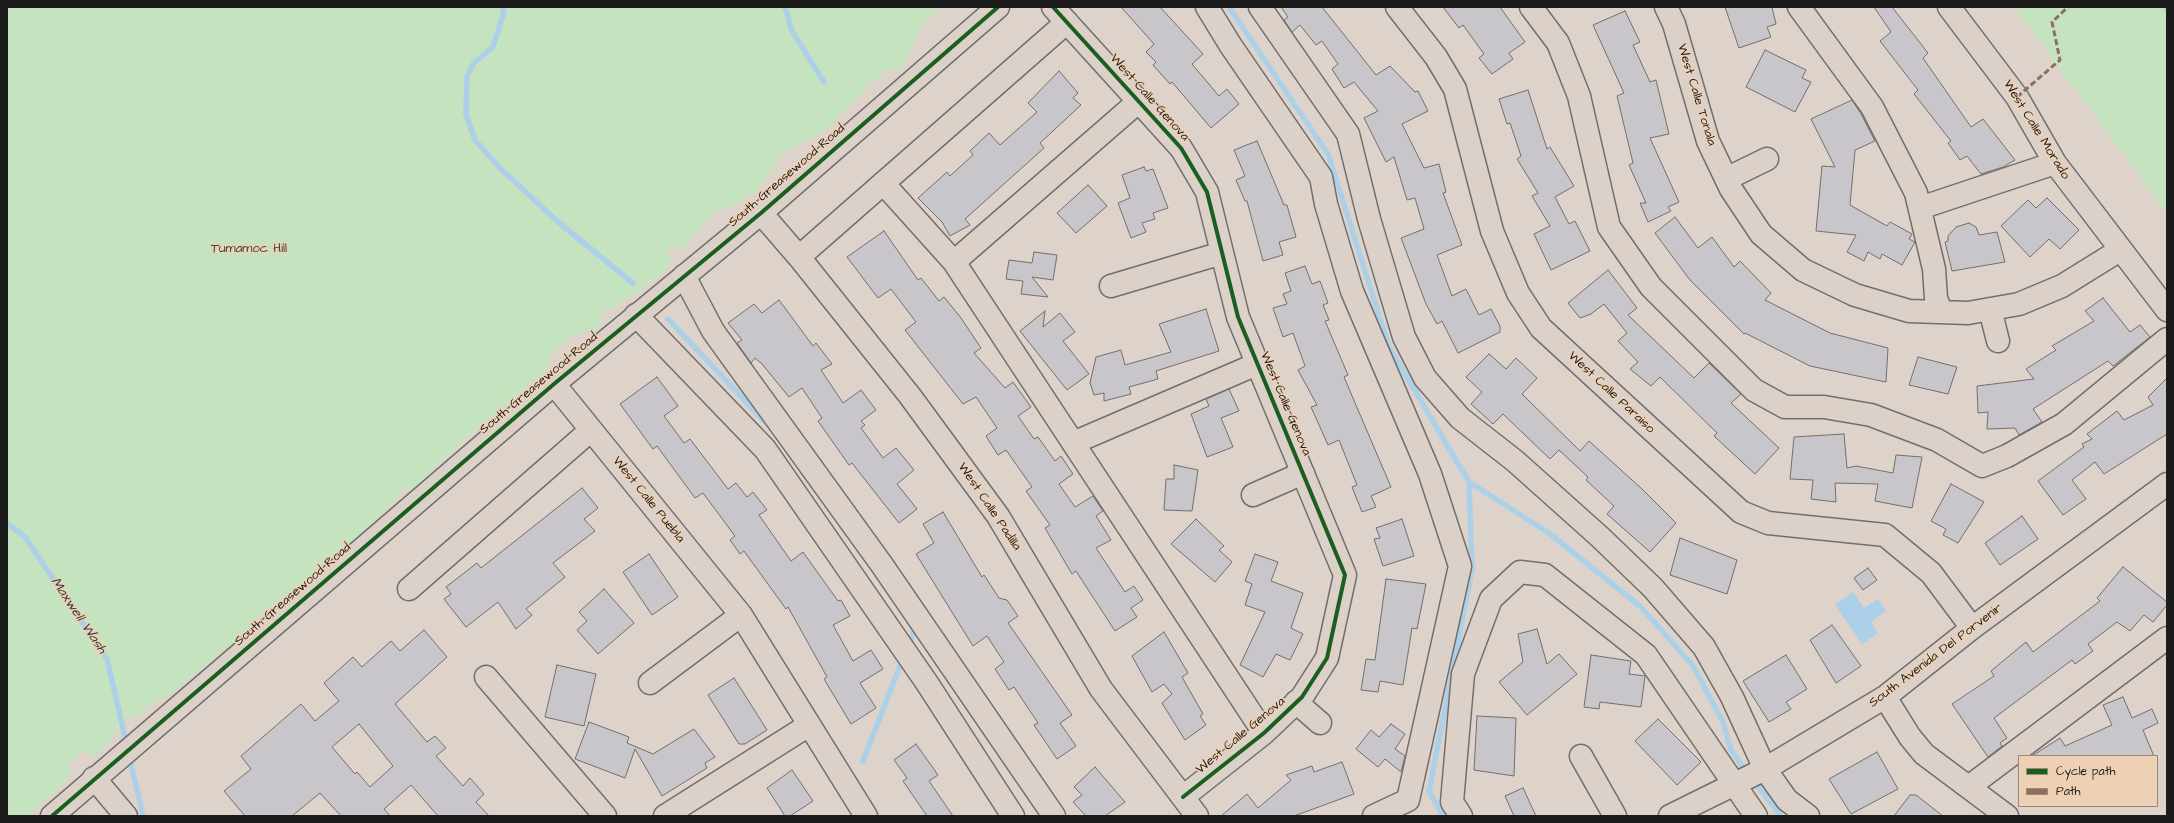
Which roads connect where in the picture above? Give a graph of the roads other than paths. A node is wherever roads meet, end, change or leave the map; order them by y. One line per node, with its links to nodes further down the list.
1 (998, 7): 16 (street, South Greasewood Road)
2 (1207, 7): 61 (street)
3 (1260, 7): 48 (street)
4 (1397, 7): 38 (street, West Calle Paraiso)
5 (1531, 7): 27 (street)
6 (1666, 7): 13 (street, West Calle Tonala)
7 (1799, 7): 15 (street)
8 (1949, 7): 12 (street, West Calle Morado)
9 (1060, 15): 10 (street, West Calle Genova); 14 (street)
10 (1139, 101): 18 (street, West Calle Genova); 20 (street)
11 (1767, 159): 13 (street)
12 (2054, 163): 15 (street); 17 (street, West Calle Morado)
13 (1726, 179): 25 (street, West Calle Tonala)
14 (883, 183): 19 (street); 20 (street)
15 (1920, 208): 25 (street)
16 (760, 213): 19 (street, West Calle Padilla); 21 (street, South Greasewood Road)
17 (2120, 250): 23 (street, West Calle Tonala); 24 (street, West Calle Morado)
18 (1222, 253): 22 (street); 29 (street, West Calle Genova)
19 (799, 257): 52 (street, West Calle Padilla)
20 (954, 262): 32 (street)
21 (684, 276): 26 (street, South Greasewood Road); 59 (street)
22 (1111, 286)
23 (1990, 310): 25 (street, West Calle Tonala); 28 (street)
24 (2167, 310)
25 (1941, 312)
26 (636, 315): 30 (street, South Greasewood Road); 58 (street)
27 (2167, 339)
28 (1998, 342)
29 (1257, 364): 32 (street); 33 (street, West Calle Genova)
30 (554, 384): 31 (street, West Calle Puebla); 49 (street, South Greasewood Road)
31 (591, 430): 36 (street); 37 (street, West Calle Puebla)
32 (1073, 443): 46 (street)
33 (1303, 473): 35 (street, West Calle Genova); 43 (street, West Calle Genova)
34 (2167, 484): 38 (street, South Avenida Del Porvenir)
35 (1253, 495)
36 (409, 589)
37 (741, 615): 41 (street); 45 (street, West Calle Puebla)
38 (1972, 628): 42 (street, South Avenida Del Porvenir)
39 (2164, 648): 51 (street)
40 (486, 677): 55 (street)
41 (650, 683)
42 (1885, 697): 48 (street, South Avenida Del Porvenir); 51 (street)
43 (1296, 702): 44 (street); 46 (street, West Calle Genova)
44 (1320, 723)
45 (809, 725): 56 (street); 57 (street, West Calle Puebla)
46 (1264, 733): 52 (street, West Calle Genova)
47 (1581, 756): 63 (street)
48 (1765, 769): 50 (street, South Avenida Del Porvenir); 66 (street)
49 (94, 778): 53 (street, South Greasewood Road); 54 (street)
50 (1734, 785): 62 (street); 64 (street, South Avenida Del Porvenir); 65 (street)
51 (1970, 786): 67 (street)
52 (1183, 797): 60 (street, West Calle Padilla)
53 (52, 816)
54 (126, 816)
55 (605, 816)
56 (665, 816)
57 (866, 816)
58 (1013, 816)
59 (1054, 816)
60 (1197, 816)
61 (1374, 816)
62 (1461, 816)
63 (1615, 816)
64 (1670, 816)
65 (1756, 816)
66 (1808, 816)
67 (2007, 816)

